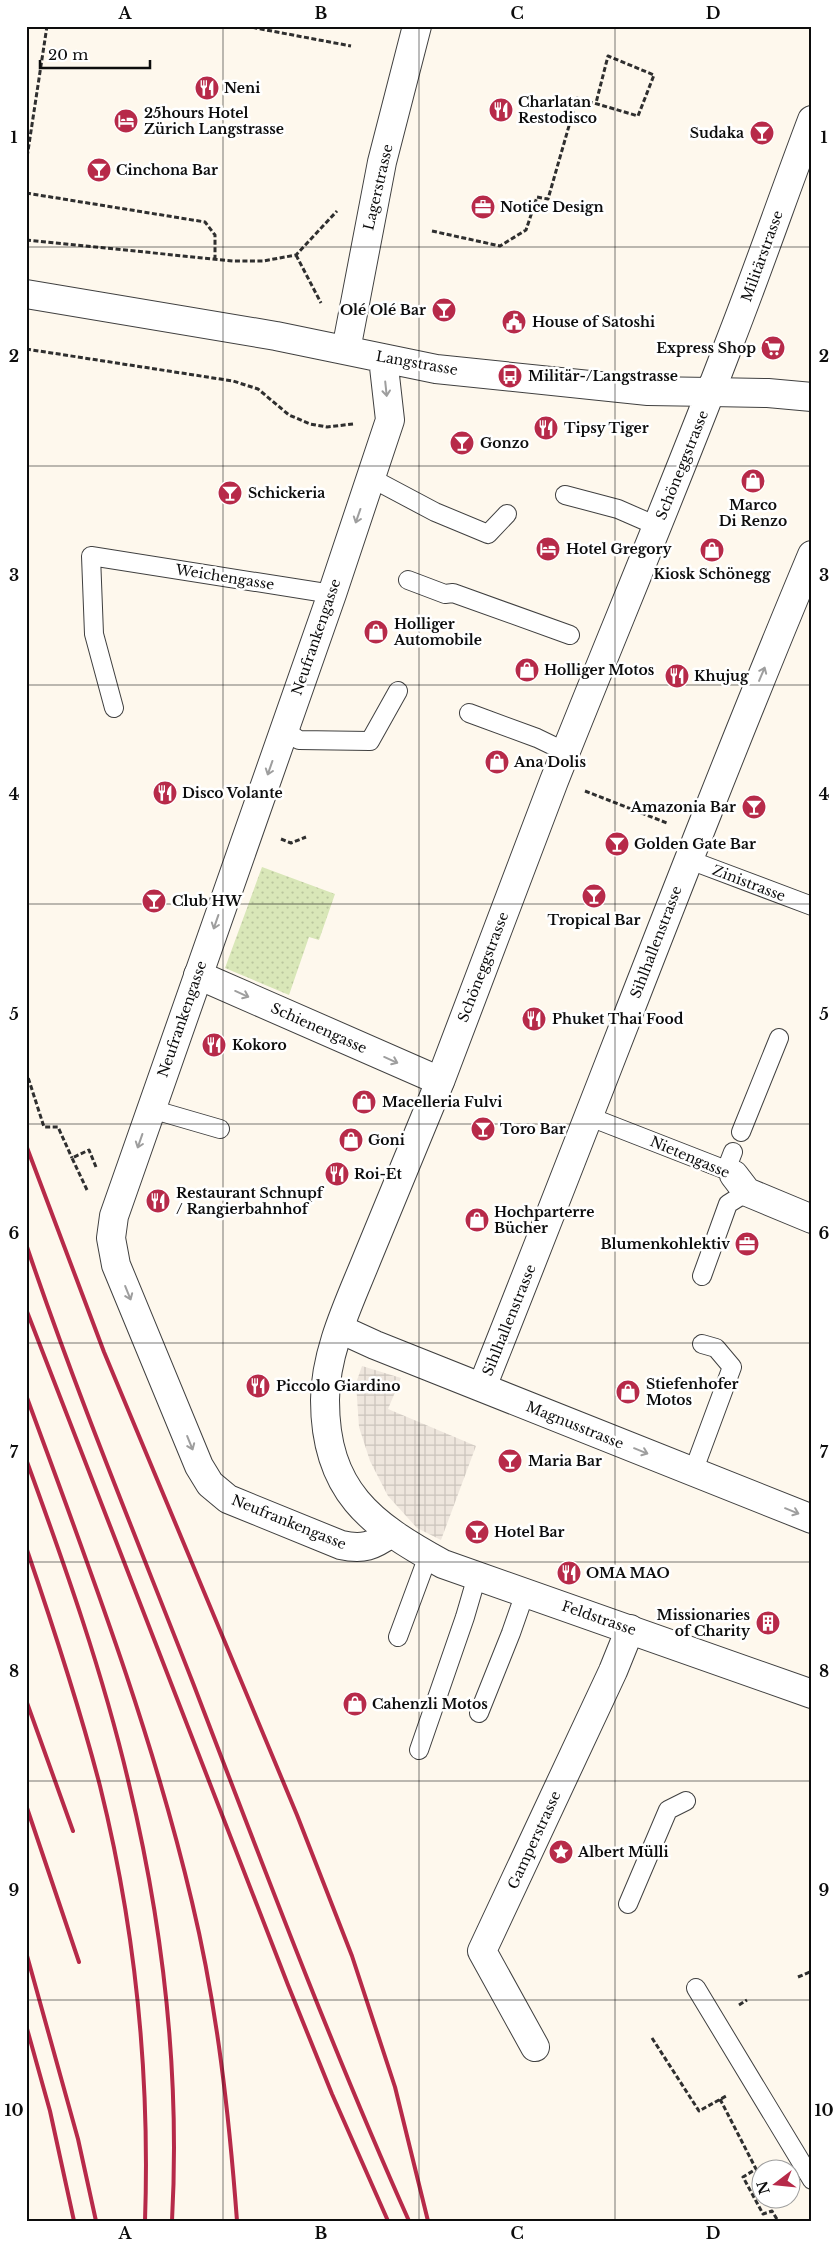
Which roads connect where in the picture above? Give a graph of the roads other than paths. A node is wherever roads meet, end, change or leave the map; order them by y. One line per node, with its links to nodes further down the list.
1 (417, 26): 4 (street, Lagerstrasse)
2 (812, 120): 6 (street, Militärstrasse)
3 (26, 294): 4 (street, Langstrasse)
4 (346, 350): 5 (street, Langstrasse)
5 (384, 358): 6 (street, Langstrasse); 8 (street, Neufrankengasse, one-way to 8)
6 (710, 392): 7 (street, Langstrasse); 11 (street, Schöneggstrasse)
7 (812, 397)
8 (371, 478): 10 (lane); 14 (street, Neufrankengasse, one-way to 14)
9 (565, 494): 11 (lane)
10 (508, 514)
11 (657, 526): 20 (street, Schöneggstrasse)
12 (812, 555): 21 (street, Sihlhallenstrasse, one-way to 12)
13 (408, 580): 15 (lane)
14 (332, 594): 17 (lane, Weichengasse); 19 (street, Neufrankengasse)
15 (570, 635)
16 (398, 691): 19 (lane)
17 (114, 708)
18 (469, 713): 20 (lane)
19 (284, 730): 23 (street, Neufrankengasse, one-way to 23)
20 (566, 752): 25 (street, Schöneggstrasse)
21 (687, 859): 22 (lane, Zinistrasse); 27 (street, Sihlhallenstrasse)
22 (812, 906)
23 (198, 975): 25 (street, Schienengasse, one-way to 25); 26 (street, Neufrankengasse)
24 (779, 1038): 29 (lane)
25 (440, 1081): 33 (street, Schöneggstrasse)
26 (151, 1109): 28 (lane); 38 (street, Neufrankengasse, one-way to 38)
27 (590, 1117): 30 (lane, Nietengasse); 35 (street, Sihlhallenstrasse)
28 (220, 1129)
29 (741, 1132)
30 (735, 1172): 31 (street, Nietengasse); 32 (lane)
31 (812, 1219)
32 (702, 1276)
33 (340, 1329): 35 (street, Magnusstrasse); 38 (street, Schöneggstrasse)
34 (702, 1344): 36 (lane)
35 (482, 1387): 36 (street, Magnusstrasse, one-way to 36)
36 (693, 1472): 37 (street, Magnusstrasse, one-way to 37)
37 (812, 1519)
38 (391, 1533): 39 (street, Feldstrasse)
39 (428, 1556): 40 (street, Feldstrasse); 43 (lane)
40 (477, 1576): 41 (street, Feldstrasse); 46 (lane)
41 (525, 1593): 42 (street, Feldstrasse); 45 (lane)
42 (630, 1629): 44 (street, Feldstrasse); 50 (street, Gamperstrasse)
43 (398, 1637)
44 (812, 1694)
45 (479, 1713)
46 (419, 1750)
47 (686, 1801): 48 (lane)
48 (628, 1904)
49 (696, 1988): 51 (lane)
50 (535, 2047)
51 (812, 2180)

